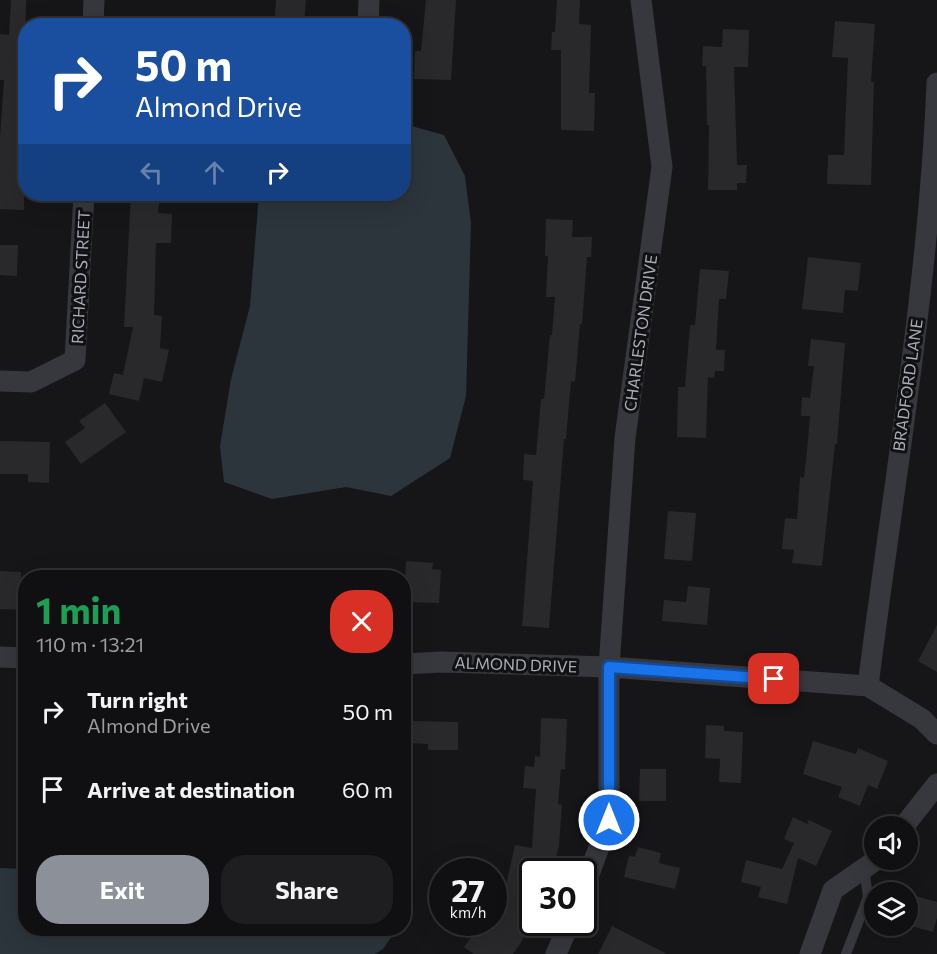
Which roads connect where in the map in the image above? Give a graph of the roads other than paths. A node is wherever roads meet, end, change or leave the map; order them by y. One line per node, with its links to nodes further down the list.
1 (94, 0): 4 (street)
2 (369, 0): 5 (street)
3 (641, 0): 13 (street, CHARLESTON DRIVE)
4 (93, 18)
5 (368, 18)
6 (937, 83): 7 (street, BRADFORD LANE)
7 (936, 152): 14 (street, BRADFORD LANE)
8 (84, 201): 9 (street, RICHARD STREET)
9 (0, 381)
10 (0, 657): 11 (street)
11 (18, 658)
12 (411, 664): 13 (street, ALMOND DRIVE)
13 (609, 667): 14 (street, ALMOND DRIVE); 18 (street, CHARLESTON DRIVE)
14 (868, 686): 15 (street, ALMOND DRIVE)
15 (937, 734)
16 (937, 784): 17 (street)
17 (912, 816)
18 (595, 858)
19 (864, 868): 23 (street)
20 (870, 870): 24 (lane)
21 (565, 936): 22 (street)
22 (560, 952)
23 (810, 954)
24 (846, 954)

